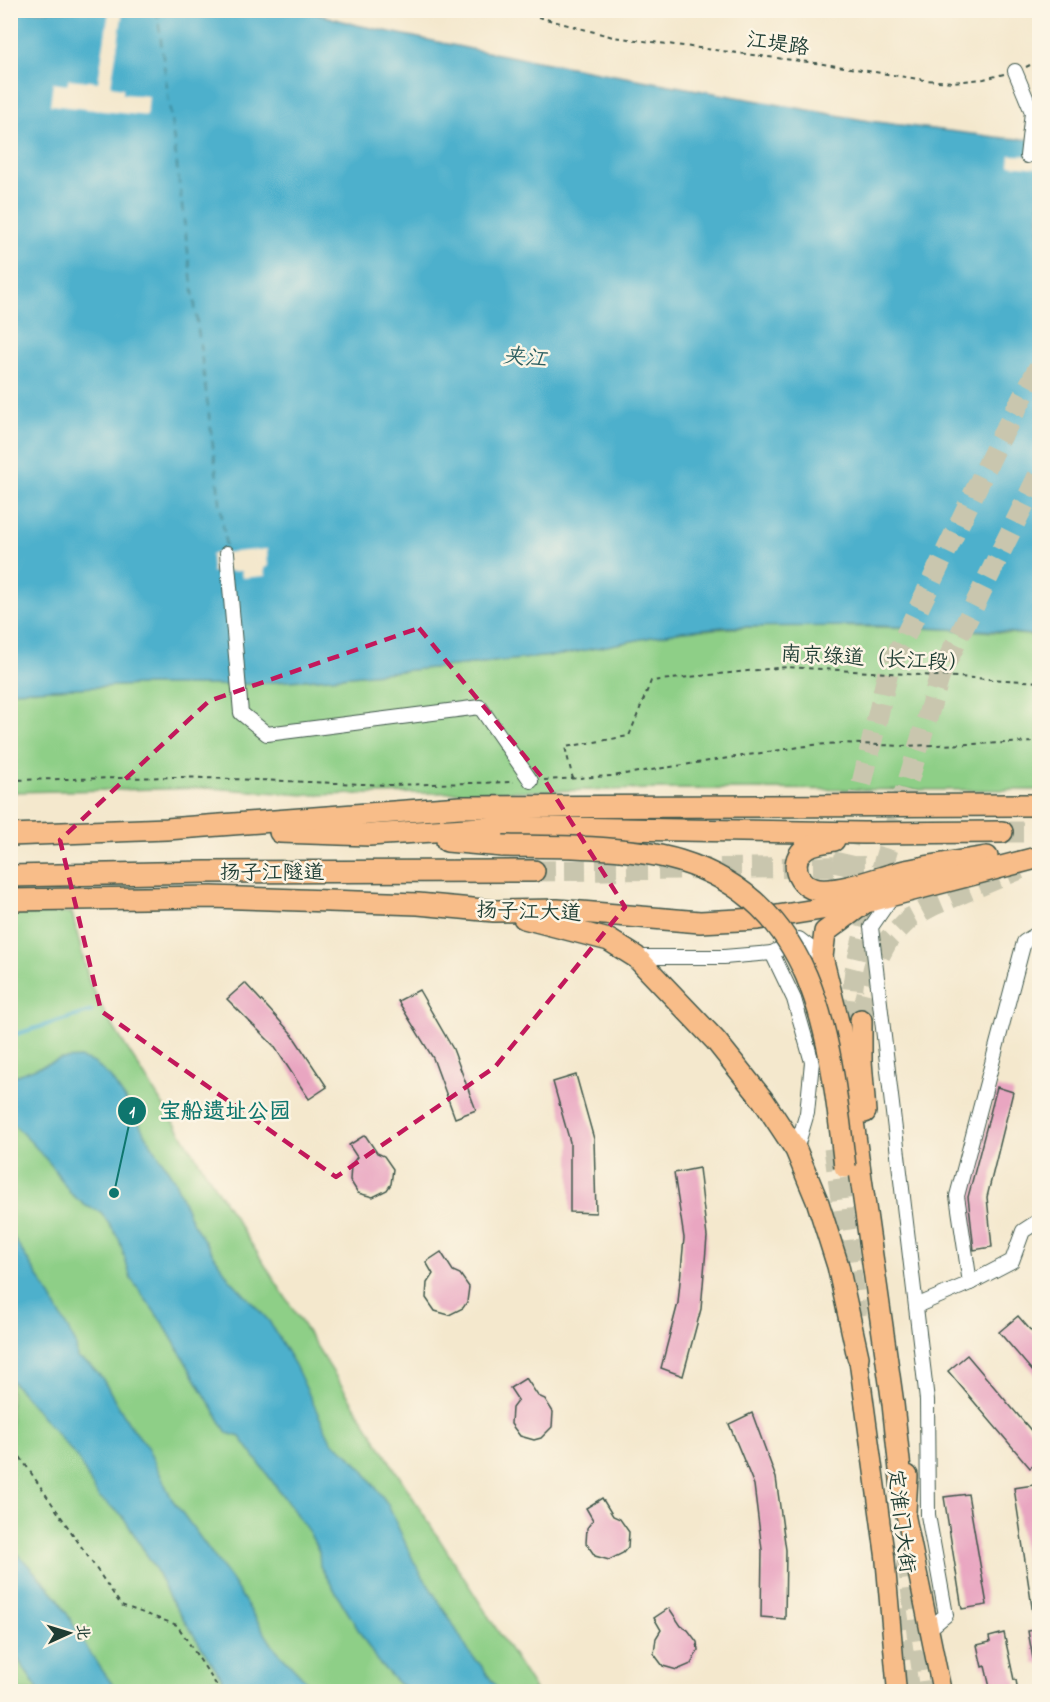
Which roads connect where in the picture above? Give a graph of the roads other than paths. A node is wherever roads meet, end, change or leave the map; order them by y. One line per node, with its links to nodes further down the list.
1 (1016, 71): 2 (street)
2 (1027, 156)
3 (227, 552): 4 (street)
4 (531, 781)
5 (1040, 805): 6 (highway)
6 (167, 829): 9 (highway); 10 (highway)
7 (1002, 832): 8 (highway)
8 (864, 833): 10 (highway); 11 (highway)
9 (10, 835)
10 (369, 835): 28 (highway, bridge)
11 (1040, 856): 14 (highway, 扬子江大道)
12 (534, 871): 13 (highway, 扬子江隧道)
13 (10, 876)
14 (893, 895): 16 (highway, 扬子江大道); 26 (street)
15 (13, 900): 17 (highway, 扬子江大道)
16 (866, 902): 17 (highway, 扬子江大道); 21 (highway)
17 (494, 911): 20 (highway)
18 (1040, 932): 25 (street)
19 (772, 953): 20 (street); 21 (street); 23 (street)
20 (636, 957): 23 (highway)
21 (822, 957): 28 (highway)
22 (861, 1020): 29 (highway)
23 (796, 1149): 27 (highway)
24 (1040, 1220): 25 (street)
25 (970, 1283): 26 (street)
26 (916, 1306): 30 (street)
27 (858, 1357): 31 (main road, 定淮门大街)
28 (902, 1489): 29 (highway)
29 (905, 1511): 30 (main road, 定淮门大街)
30 (929, 1629): 32 (main road, 定淮门大街)
31 (897, 1692)
32 (942, 1692)

